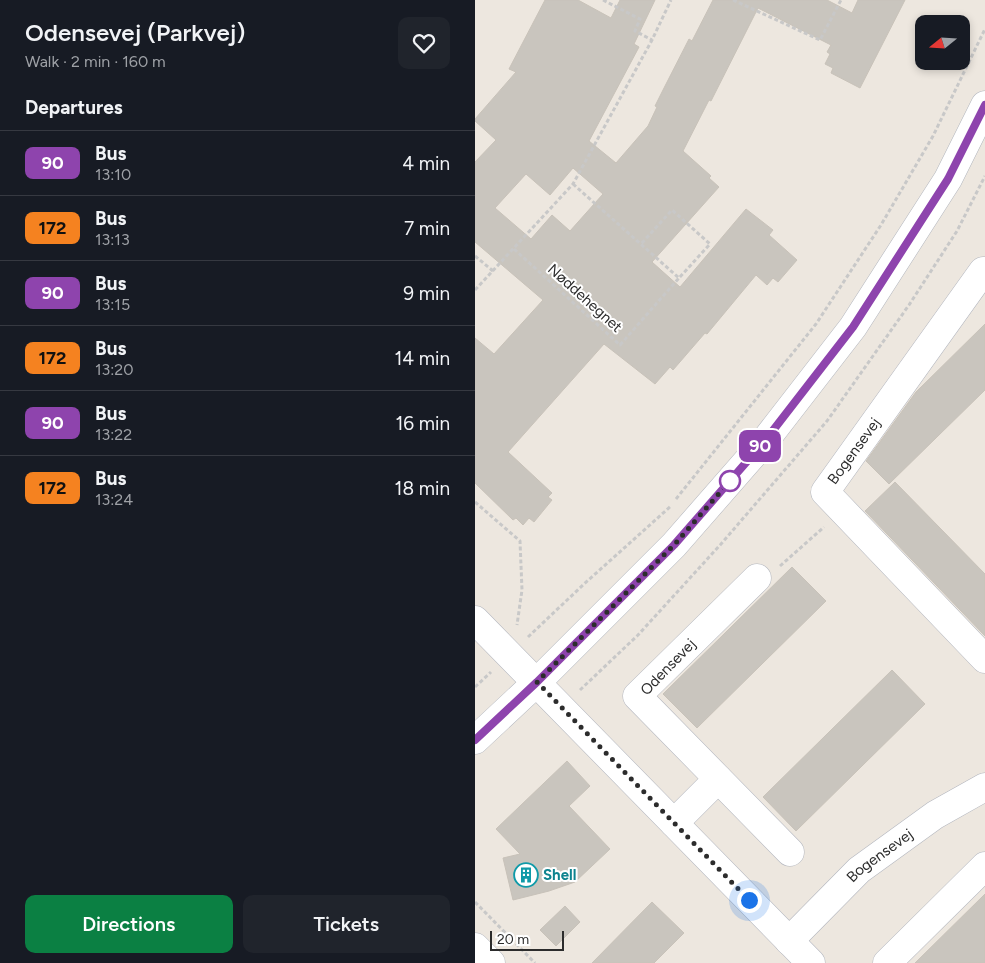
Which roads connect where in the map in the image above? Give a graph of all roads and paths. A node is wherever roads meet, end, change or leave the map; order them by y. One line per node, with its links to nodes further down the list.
1 (603, 0): 6 (path)
2 (671, 0): 6 (path)
3 (733, 0): 4 (path)
4 (841, 0)
5 (985, 29): 20 (path)
6 (652, 40): 8 (path)
7 (985, 105): 22 (street)
8 (573, 184): 9 (path); 10 (path)
9 (641, 244): 14 (path); 14 (path, Nøddehegnet)
10 (514, 249): 12 (path); 14 (path, Nøddehegnet)
11 (475, 256): 12 (path)
12 (493, 271): 15 (path)
13 (983, 271): 17 (street, Bogensevej)
14 (679, 278)
15 (475, 290)
16 (475, 502): 20 (path)
17 (842, 511): 18 (path); 21 (street, Bogensevej)
18 (757, 578): 25 (street, Odensevej)
19 (475, 620): 20 (street)
20 (513, 644): 22 (street); 23 (path)
21 (985, 659)
22 (537, 682): 24 (street); 27 (street)
23 (475, 687)
24 (475, 740)
25 (718, 778): 27 (street); 28 (street, Odensevej)
26 (985, 787): 31 (street, Bogensevej)
27 (673, 822): 31 (street)
28 (790, 852)
29 (985, 866): 33 (street)
30 (475, 902): 35 (path)
31 (789, 941): 36 (street)
32 (475, 947): 34 (street)
33 (895, 960)
34 (491, 963)
35 (535, 963)
36 (811, 963)

